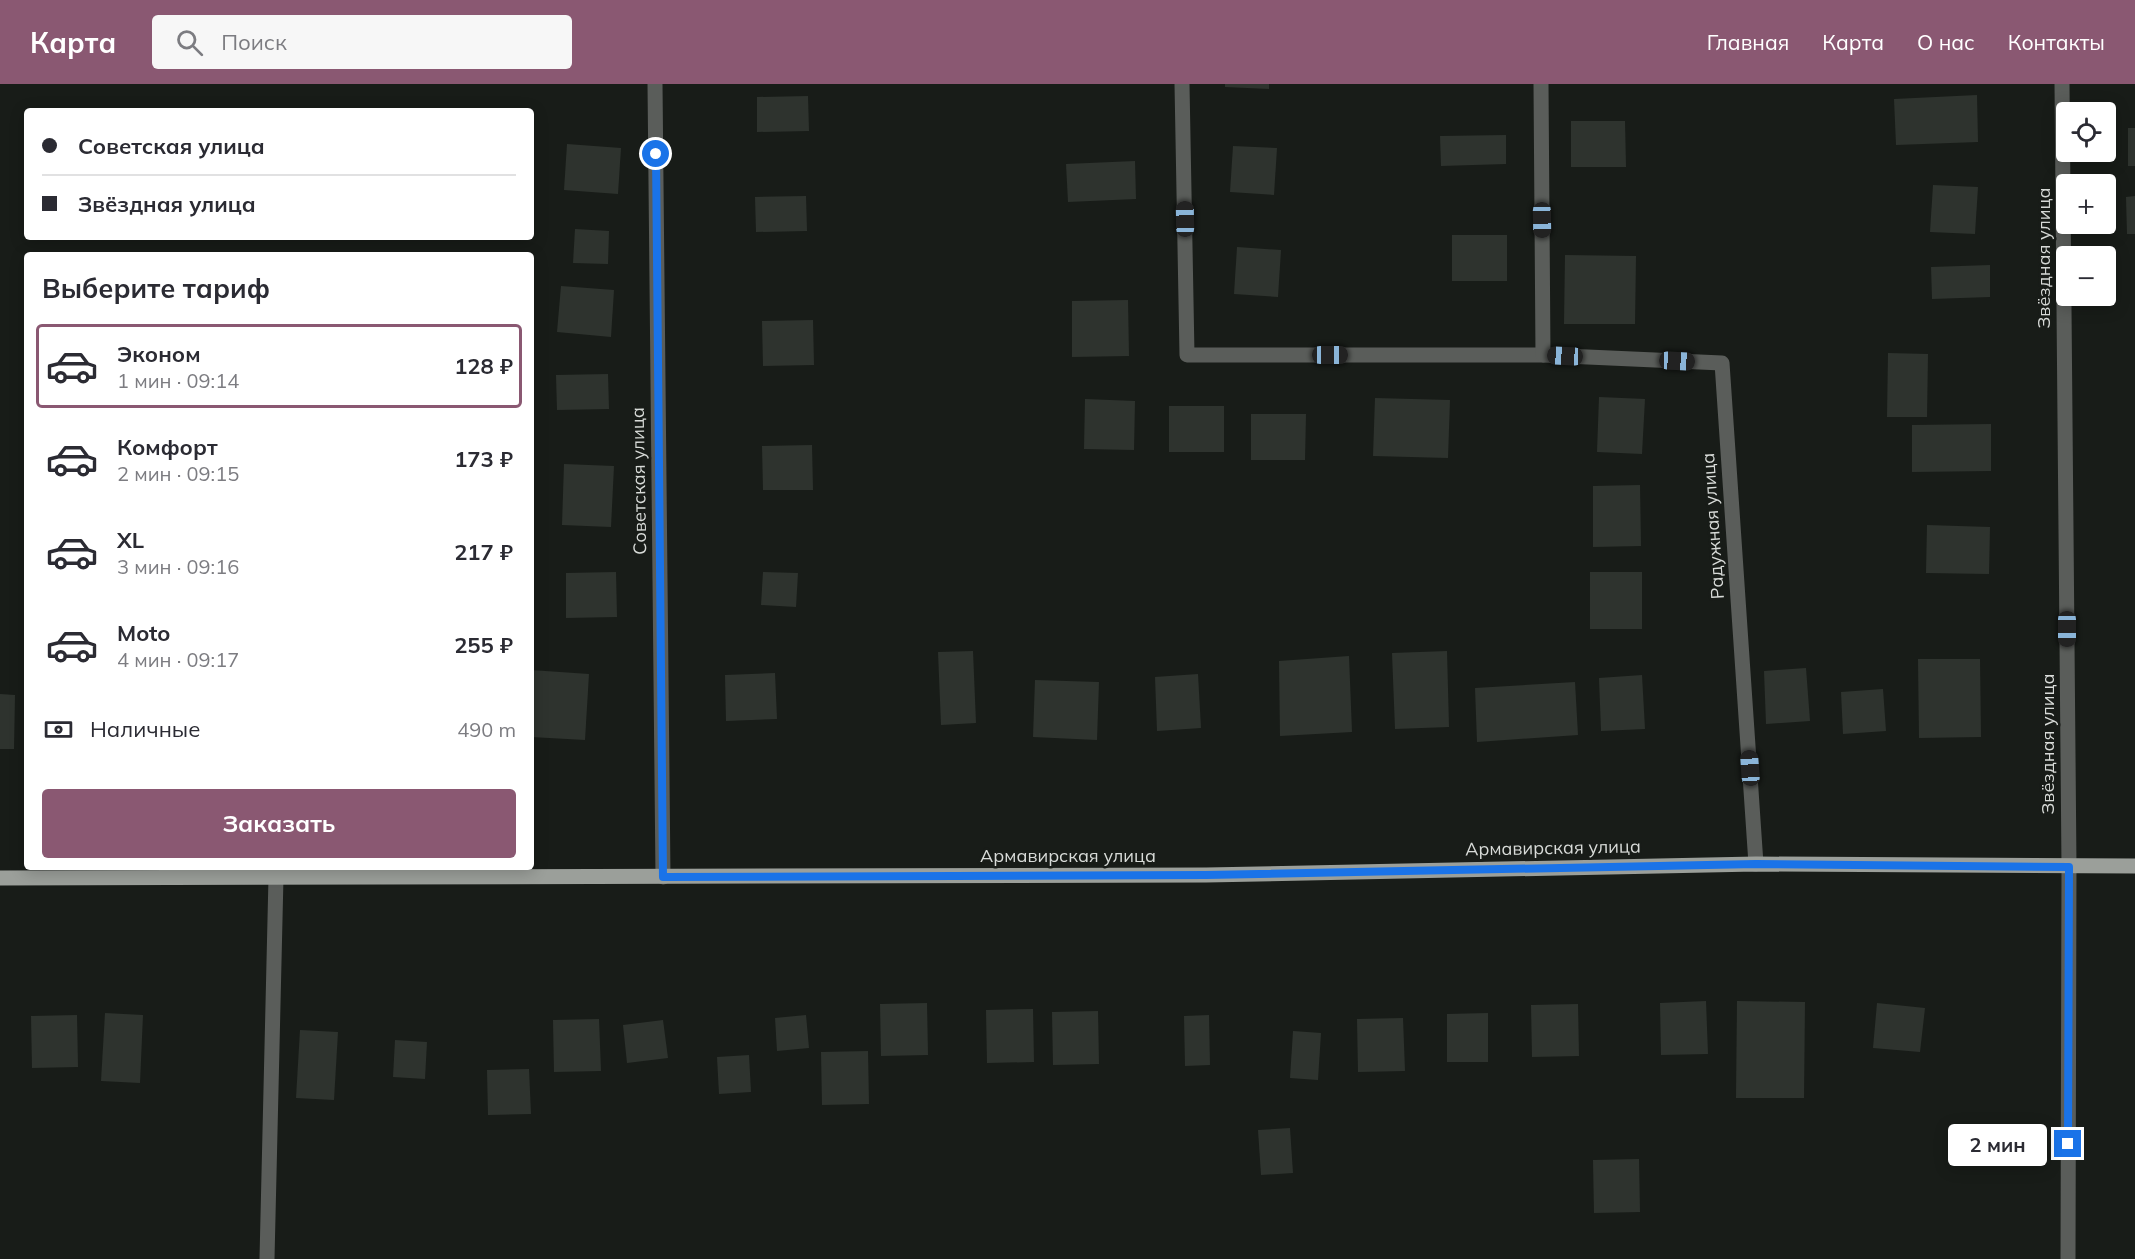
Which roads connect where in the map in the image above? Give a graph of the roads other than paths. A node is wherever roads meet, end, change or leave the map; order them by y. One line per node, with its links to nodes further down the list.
1 (655, 84): 10 (street, Советская улица)
2 (1182, 84): 5 (street, Радужная улица)
3 (1541, 84): 5 (street)
4 (2062, 84): 8 (street, Звёздная улица)
5 (1543, 355): 6 (street, Радужная улица)
6 (1756, 864): 8 (main road, Армавирская улица); 10 (main road, Армавирская улица)
7 (2135, 866): 8 (main road, Армавирская улица)
8 (2069, 867): 13 (street, Звёздная улица)
9 (276, 877): 10 (main road, Армавирская улица); 11 (main road, Армавирская улица); 12 (street)
10 (663, 877)
11 (0, 878)
12 (267, 1259)
13 (2068, 1259)

